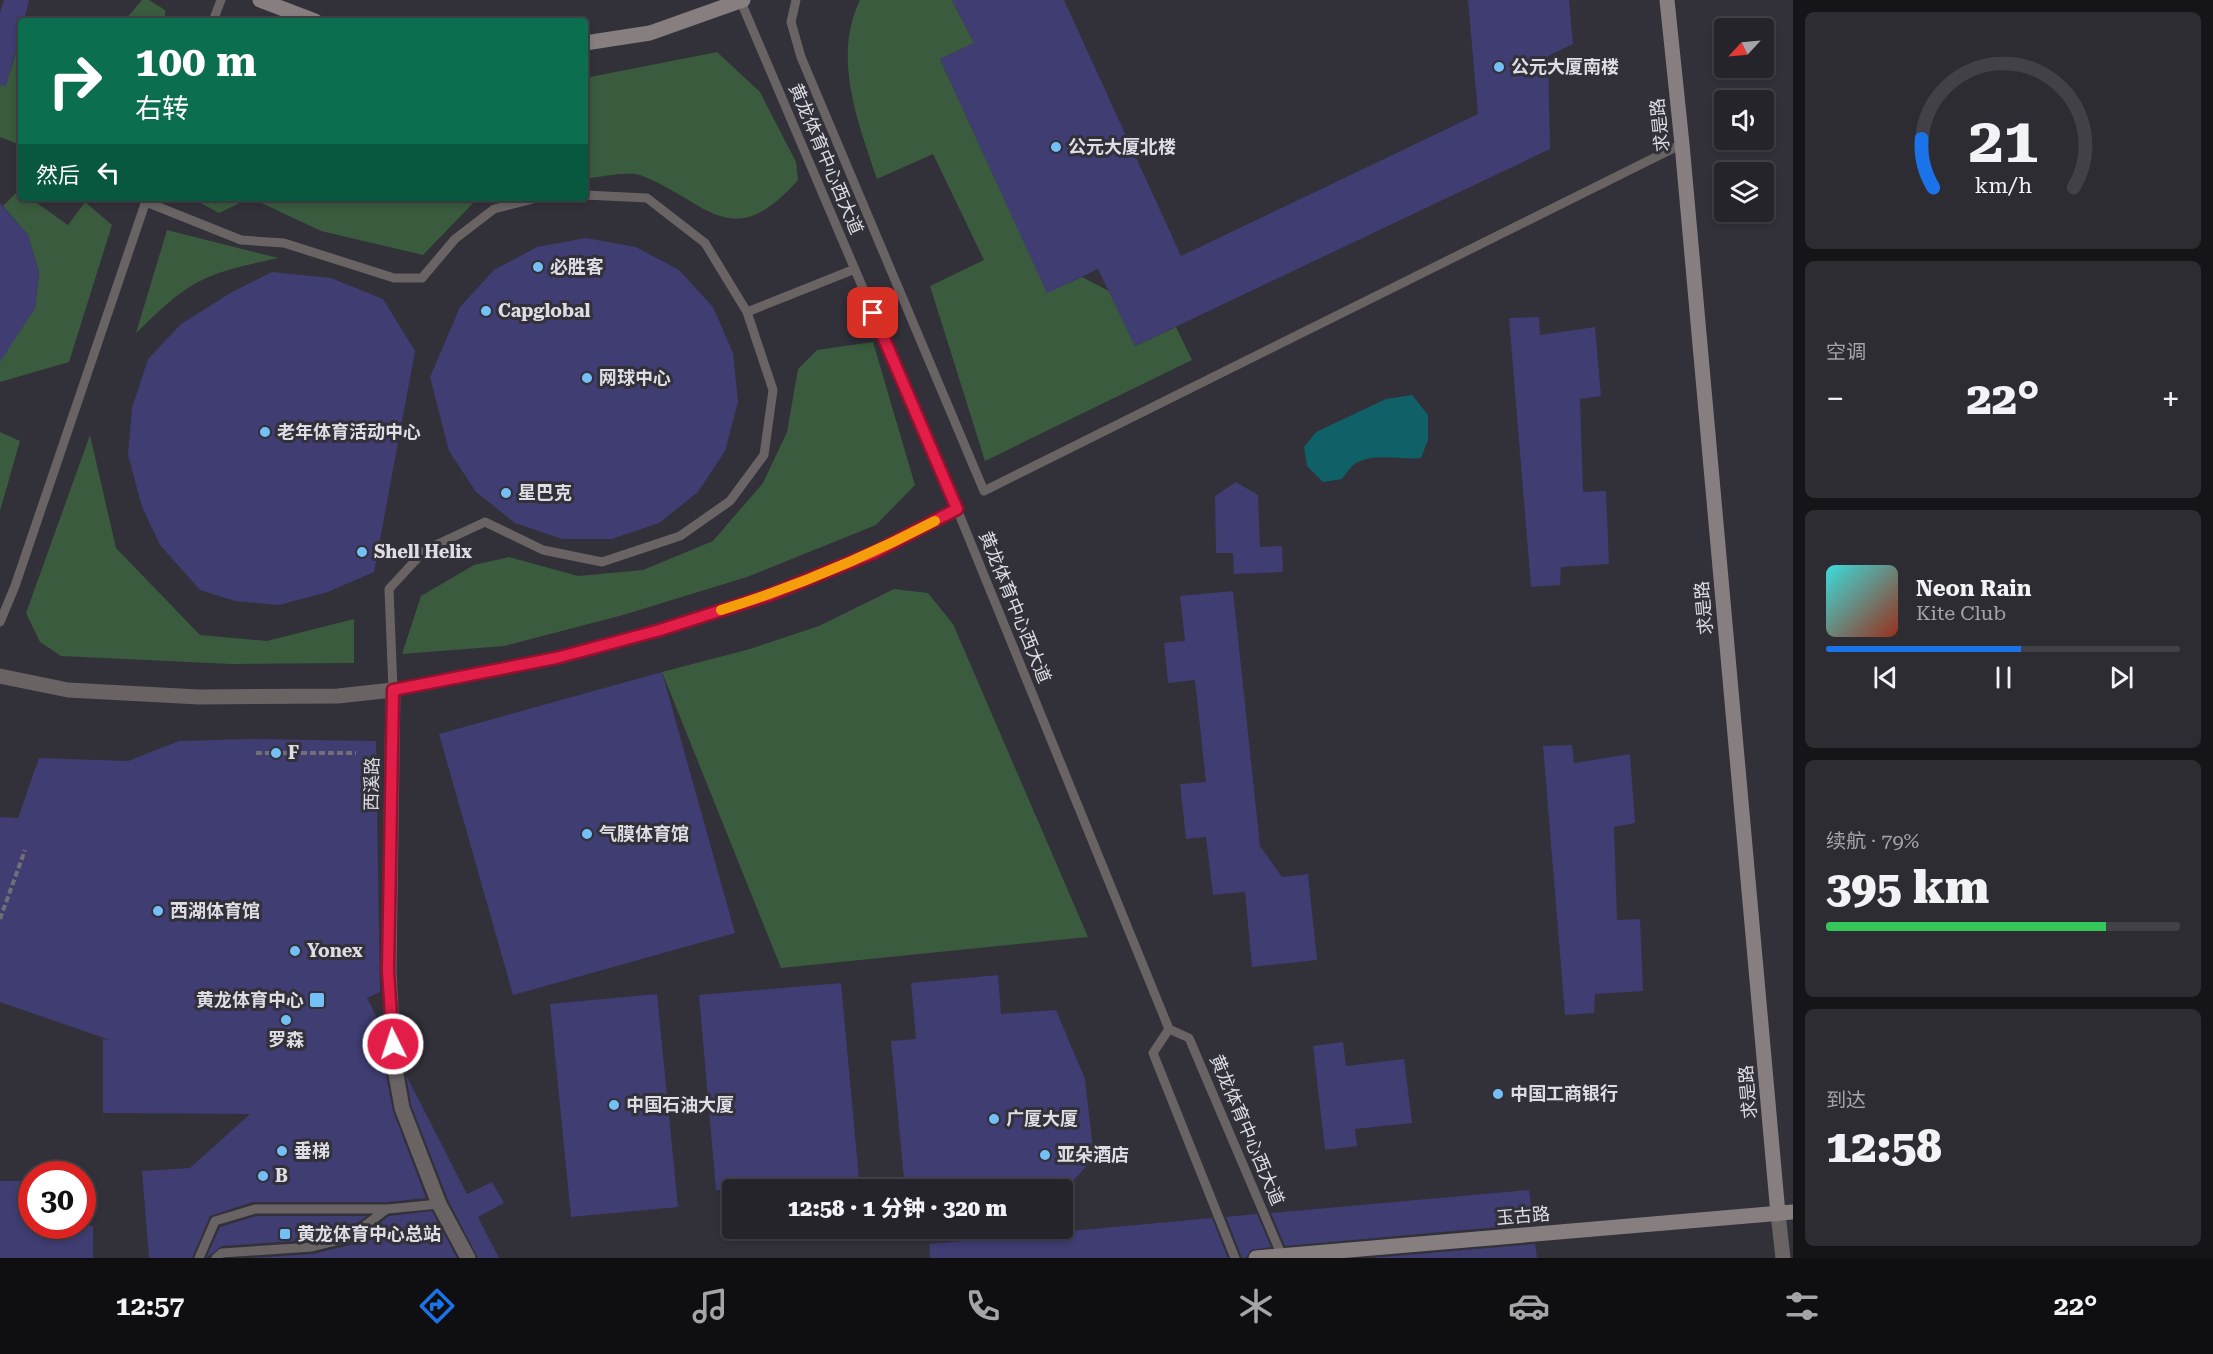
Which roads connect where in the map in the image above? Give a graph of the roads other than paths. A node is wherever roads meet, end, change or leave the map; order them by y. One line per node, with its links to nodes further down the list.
1 (221, 0): 6 (lane)
2 (260, 0): 7 (main road)
3 (796, 0): 9 (lane)
4 (1666, 0): 9 (main road, 求是路)
5 (742, 1): 8 (main road); 16 (lane, 黄龙体育中心西大道)
6 (214, 18)
7 (307, 18)
8 (588, 42)
9 (1682, 144): 25 (main road, 求是路)
10 (588, 195): 17 (lane)
11 (146, 201): 19 (lane)
12 (148, 201): 15 (lane)
13 (494, 201): 15 (lane)
14 (526, 201): 15 (lane)
15 (494, 210)
16 (855, 269): 17 (lane); 18 (lane, 黄龙体育中心西大道)
17 (747, 312): 21 (lane)
18 (957, 509): 21 (lane); 22 (lane, 黄龙体育中心西大道)
19 (0, 622)
20 (0, 676): 21 (street)
21 (393, 690): 23 (street, 西溪路)
22 (1169, 1029): 27 (lane, 黄龙体育中心西大道); 31 (lane)
23 (439, 1204): 24 (lane); 30 (street, 西溪路)
24 (388, 1209): 28 (lane); 29 (lane)
25 (1785, 1213): 26 (street); 27 (main road, 玉古路)
26 (1782, 1255)
27 (1282, 1256): 32 (main road, 玉古路)
28 (199, 1258)
29 (216, 1258)
30 (468, 1258)
31 (1235, 1258)
32 (1256, 1258)

